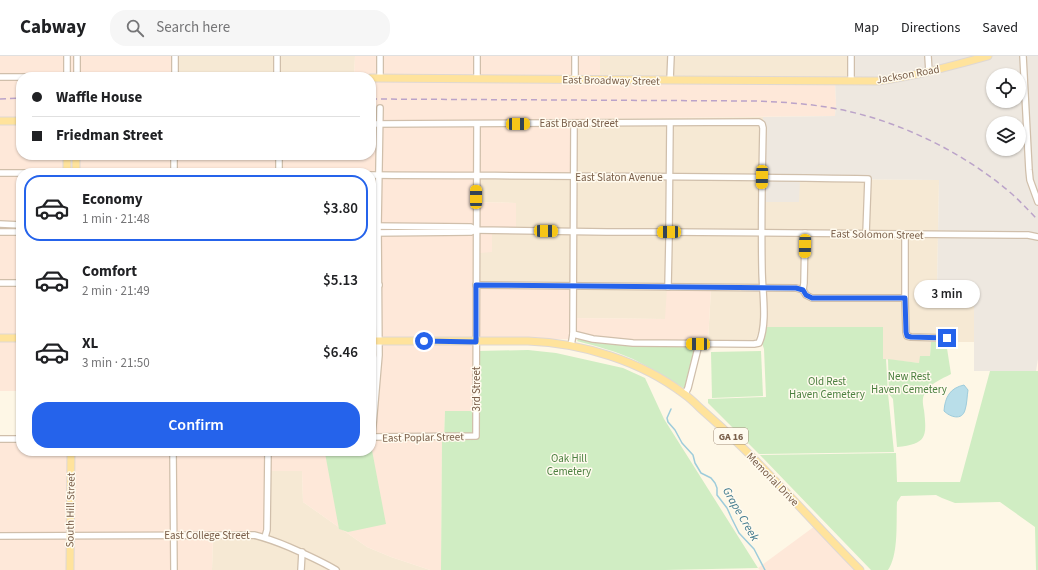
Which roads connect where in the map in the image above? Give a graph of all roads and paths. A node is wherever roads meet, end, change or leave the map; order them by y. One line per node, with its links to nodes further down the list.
1 (67, 56): 13 (street)
2 (77, 56): 14 (street)
3 (175, 56): 15 (street)
4 (277, 56): 16 (street)
5 (380, 56): 21 (street)
6 (477, 56): 22 (street)
7 (575, 56): 23 (street)
8 (671, 56): 24 (street)
9 (852, 56): 25 (street)
10 (928, 56): 17 (street)
11 (988, 56): 17 (main road, Jackson Road)
12 (1023, 56): 41 (street)
13 (67, 72)
14 (77, 72)
15 (175, 72)
16 (277, 72)
17 (929, 72): 25 (main road, Jackson Road)
18 (0, 77): 19 (street)
19 (16, 77)
20 (376, 78): 21 (main road, East Broadway Street)
21 (380, 78): 22 (main road, East Broadway Street)
22 (477, 78): 23 (main road, East Broadway Street)
23 (575, 79): 24 (main road, East Broadway Street)
24 (670, 80): 25 (main road, East Broadway Street)
25 (851, 81)
26 (380, 108): 32 (street)
27 (0, 121): 28 (main road)
28 (16, 121)
29 (574, 123): 30 (street, East Broad Street); 33 (street, East Broad Street); 38 (street)
30 (670, 123): 39 (street); 40 (street, East Broad Street)
31 (376, 124): 32 (street, East Broad Street)
32 (380, 124): 33 (street, East Broad Street); 37 (street)
33 (477, 124): 36 (street, 3rd Street)
34 (0, 173): 35 (street)
35 (16, 173)
36 (476, 174): 37 (street, East Slaton Avenue); 38 (street, East Slaton Avenue); 45 (street, 3rd Street)
37 (379, 175): 44 (street)
38 (574, 176): 39 (street, East Slaton Avenue); 48 (street)
39 (669, 177): 40 (street, East Slaton Avenue); 49 (street)
40 (762, 177): 51 (street); 54 (street, East Slaton Avenue)
41 (1038, 202)
42 (0, 224): 43 (street)
43 (16, 225)
44 (378, 226): 45 (street, East Solomon Street); 50 (street)
45 (476, 230): 48 (street, East Solomon Street); 50 (street, East Solomon Street); 62 (street, 3rd Street)
46 (0, 232): 47 (street)
47 (16, 232)
48 (573, 232): 49 (street, East Solomon Street); 63 (street)
49 (669, 232): 51 (street, East Solomon Street)
50 (378, 233): 61 (street)
51 (762, 233): 52 (street, East Solomon Street); 58 (street)
52 (773, 233): 53 (street, East Solomon Street); 58 (street)
53 (805, 233): 54 (street, East Solomon Street); 66 (street)
54 (866, 234): 55 (street, East Solomon Street)
55 (906, 234): 56 (street, East Solomon Street); 67 (street)
56 (1038, 237)
57 (669, 239): 64 (street)
58 (762, 241): 65 (street)
59 (0, 283): 60 (street)
60 (16, 283)
61 (379, 285): 68 (street)
62 (476, 285): 63 (street); 74 (street, 3rd Street)
63 (573, 286): 64 (street); 69 (street)
64 (668, 287): 65 (street)
65 (763, 287): 66 (street); 75 (street)
66 (803, 290): 67 (street)
67 (905, 298): 72 (street)
68 (376, 327)
69 (573, 334): 75 (street); 77 (street)
70 (0, 338): 71 (main road)
71 (16, 338)
72 (947, 338)
73 (376, 341): 74 (main road, GA 16)
74 (476, 342): 77 (main road, GA 16); 80 (street, 3rd Street)
75 (698, 344): 79 (street)
76 (376, 345): 78 (street)
77 (572, 346): 79 (main road, Memorial Drive / GA 16)
78 (376, 391)
79 (684, 394): 96 (main road, Memorial Drive / GA 16)
80 (476, 436): 81 (street, East Poplar Street)
81 (376, 437)
82 (0, 439): 83 (street)
83 (16, 439)
84 (71, 456): 87 (main road, South Hill Street)
85 (173, 456): 88 (street)
86 (268, 456): 90 (street)
87 (70, 535): 88 (street, East College Street); 89 (street, East College Street); 92 (main road, South Hill Street)
88 (174, 535): 90 (street, East College Street); 93 (street)
89 (0, 536)
90 (265, 537): 91 (street, East College Street)
91 (302, 552): 94 (street); 95 (street, East College Street)
92 (70, 570)
93 (174, 570)
94 (301, 570)
95 (336, 570)
96 (860, 570)

